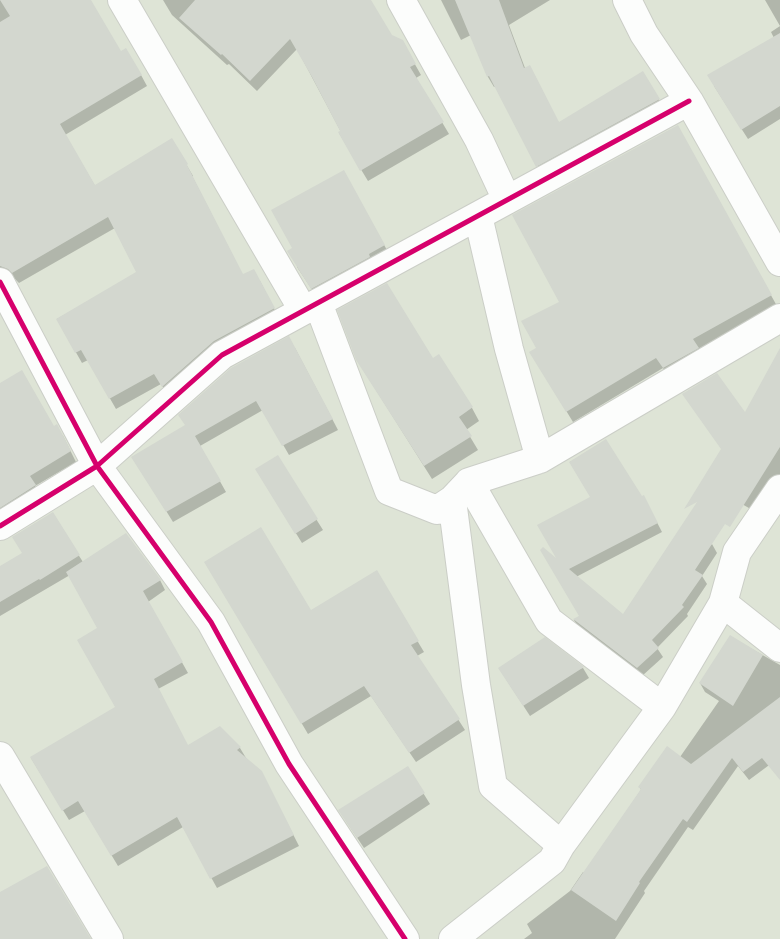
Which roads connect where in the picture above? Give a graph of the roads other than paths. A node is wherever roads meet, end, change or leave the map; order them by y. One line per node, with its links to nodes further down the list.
1 (122, 0): 9 (street)
2 (401, 0): 5 (street)
3 (627, 0): 4 (street)
4 (689, 101): 5 (street); 7 (street)
5 (507, 200): 6 (street)
6 (478, 216): 9 (street); 11 (street)
7 (780, 262)
8 (0, 282): 12 (street)
9 (310, 307): 12 (street); 14 (street)
10 (780, 318): 11 (street)
11 (540, 459): 14 (street)
12 (96, 466): 15 (street); 22 (street)
13 (780, 489): 16 (street)
14 (460, 491): 18 (street); 20 (street)
15 (0, 526)
16 (723, 604): 17 (street); 18 (street)
17 (780, 648)
18 (662, 707): 20 (street)
19 (0, 756): 21 (street)
20 (561, 845): 23 (street)
21 (109, 939)
22 (405, 939)
23 (453, 939)

